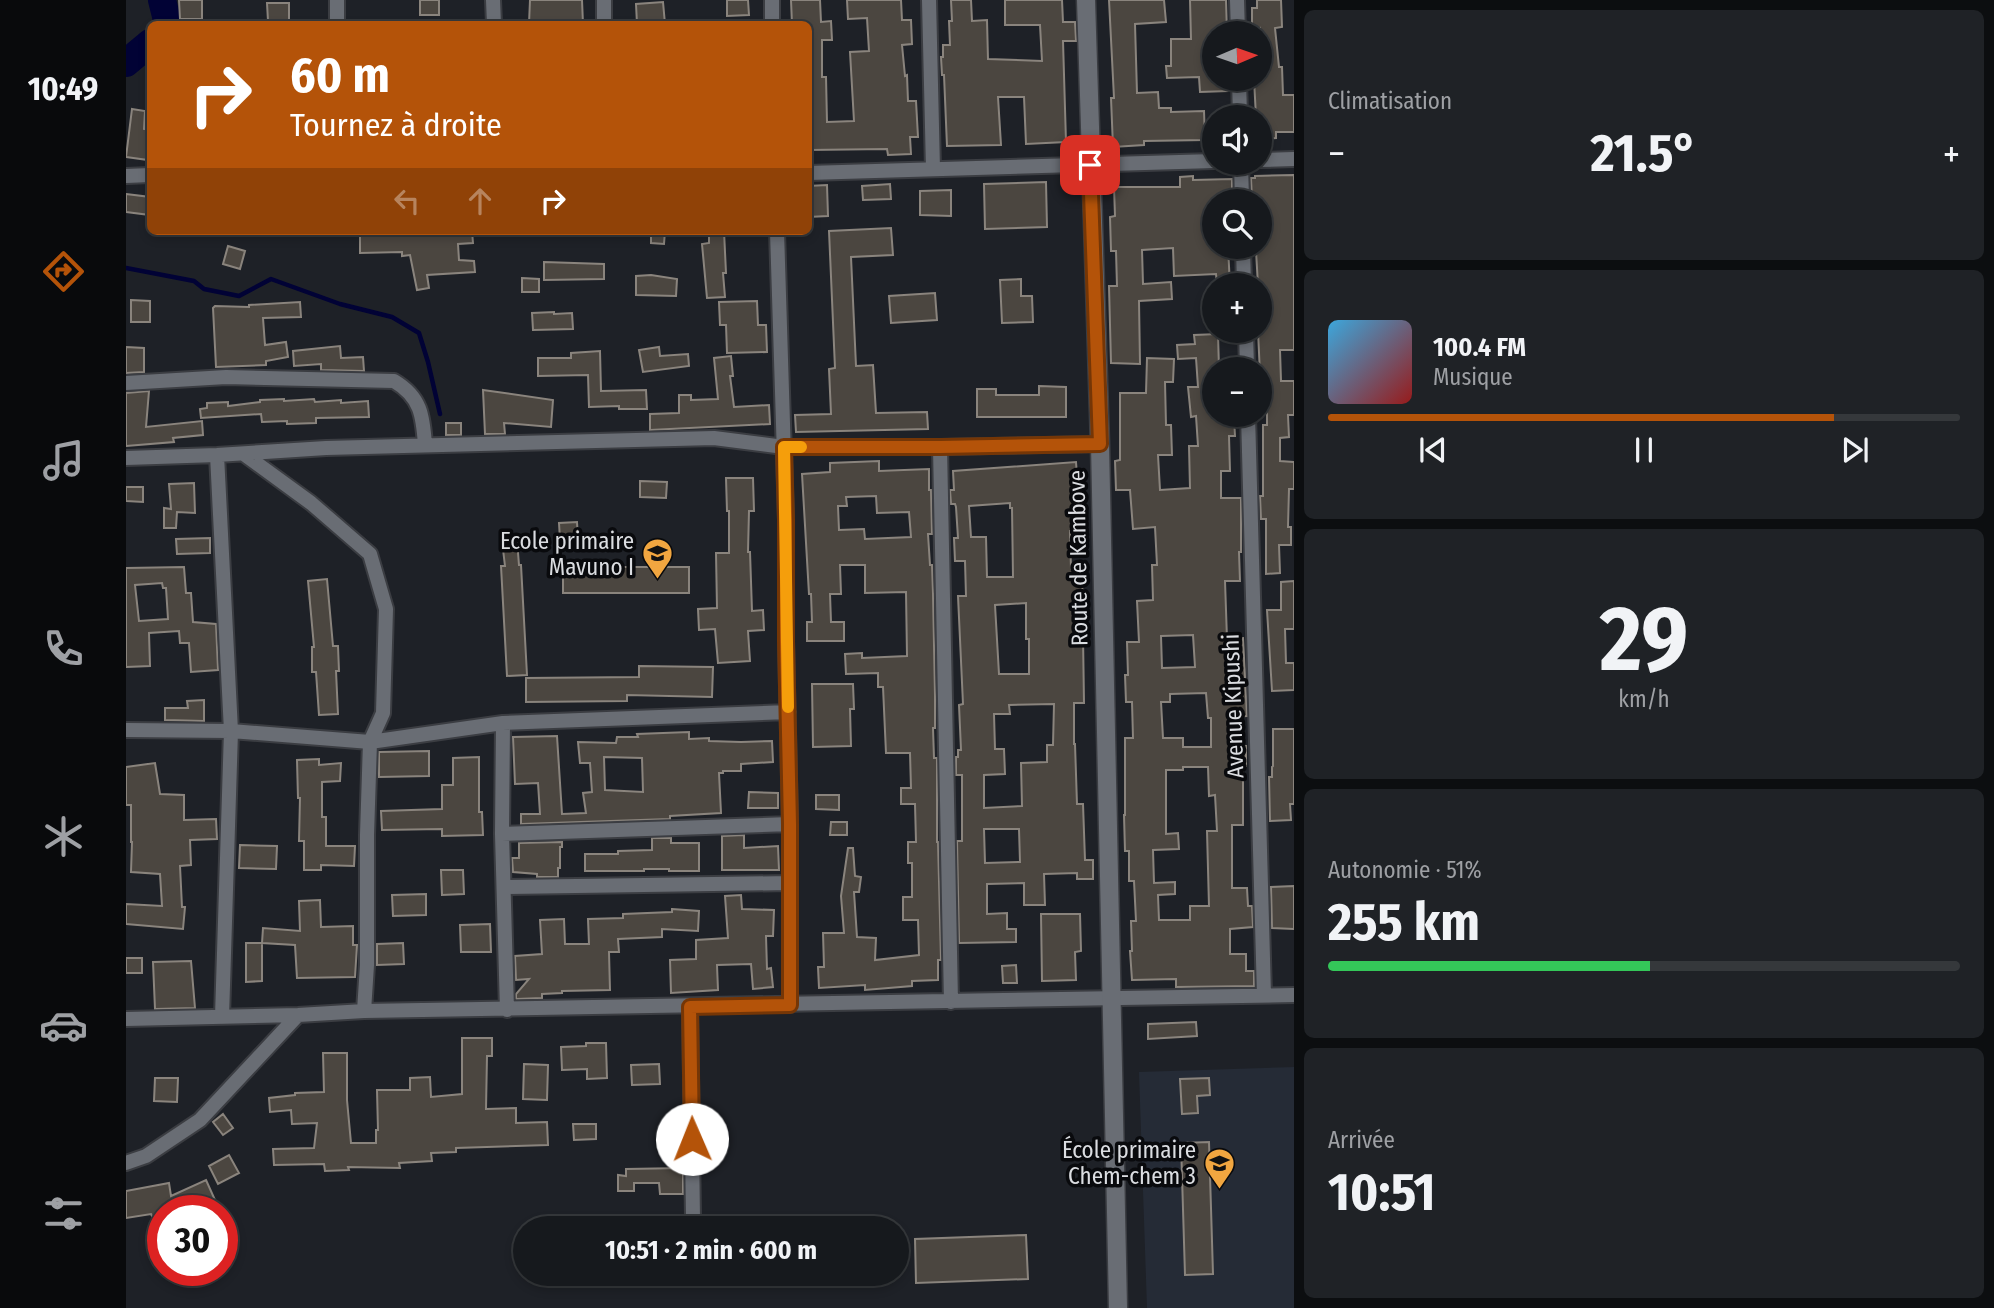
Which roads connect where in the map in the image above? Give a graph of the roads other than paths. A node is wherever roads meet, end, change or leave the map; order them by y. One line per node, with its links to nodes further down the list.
1 (337, 0): 8 (street)
2 (493, 0): 9 (street)
3 (604, 0): 10 (street)
4 (772, 0): 11 (street)
5 (929, 0): 17 (street)
6 (1086, 0): 16 (street, Route de Kambove)
7 (1237, 0): 12 (street)
8 (337, 21)
9 (494, 21)
10 (604, 21)
11 (772, 21)
12 (1238, 21)
13 (1294, 159): 14 (street)
14 (1272, 160)
15 (1202, 161): 16 (street)
16 (1090, 165): 17 (street); 24 (street, Route de Kambove)
17 (933, 169): 18 (street)
18 (812, 173)
19 (147, 175): 20 (street)
20 (126, 176)
21 (777, 235): 26 (street)
22 (126, 383): 25 (street)
23 (1248, 427): 40 (street, Avenue Kipushi)
24 (1100, 444): 27 (street); 42 (street, Route de Kambove)
25 (425, 445): 26 (street); 28 (street)
26 (784, 447): 27 (street); 31 (street)
27 (940, 447): 43 (street)
28 (244, 454): 29 (street); 35 (street)
29 (218, 455): 30 (street); 34 (street)
30 (126, 458)
31 (788, 712): 32 (street); 36 (street)
32 (503, 723): 35 (street); 37 (street)
33 (126, 730): 34 (street)
34 (231, 731): 35 (street); 49 (street)
35 (370, 742): 47 (street)
36 (790, 824): 37 (street); 38 (street)
37 (502, 834): 39 (street)
38 (790, 883): 39 (street); 44 (street)
39 (504, 887): 46 (street)
40 (1264, 995): 41 (street); 42 (street)
41 (1294, 995)
42 (1110, 998): 43 (street); 53 (street, Route de Kambove)
43 (951, 1002): 44 (street)
44 (790, 1005): 45 (street)
45 (690, 1007): 46 (street); 52 (street)
46 (507, 1010): 47 (street)
47 (364, 1012): 48 (street)
48 (298, 1015): 49 (street); 51 (street)
49 (222, 1017): 50 (street)
50 (126, 1019)
51 (126, 1163)
52 (693, 1216)
53 (1118, 1308)

